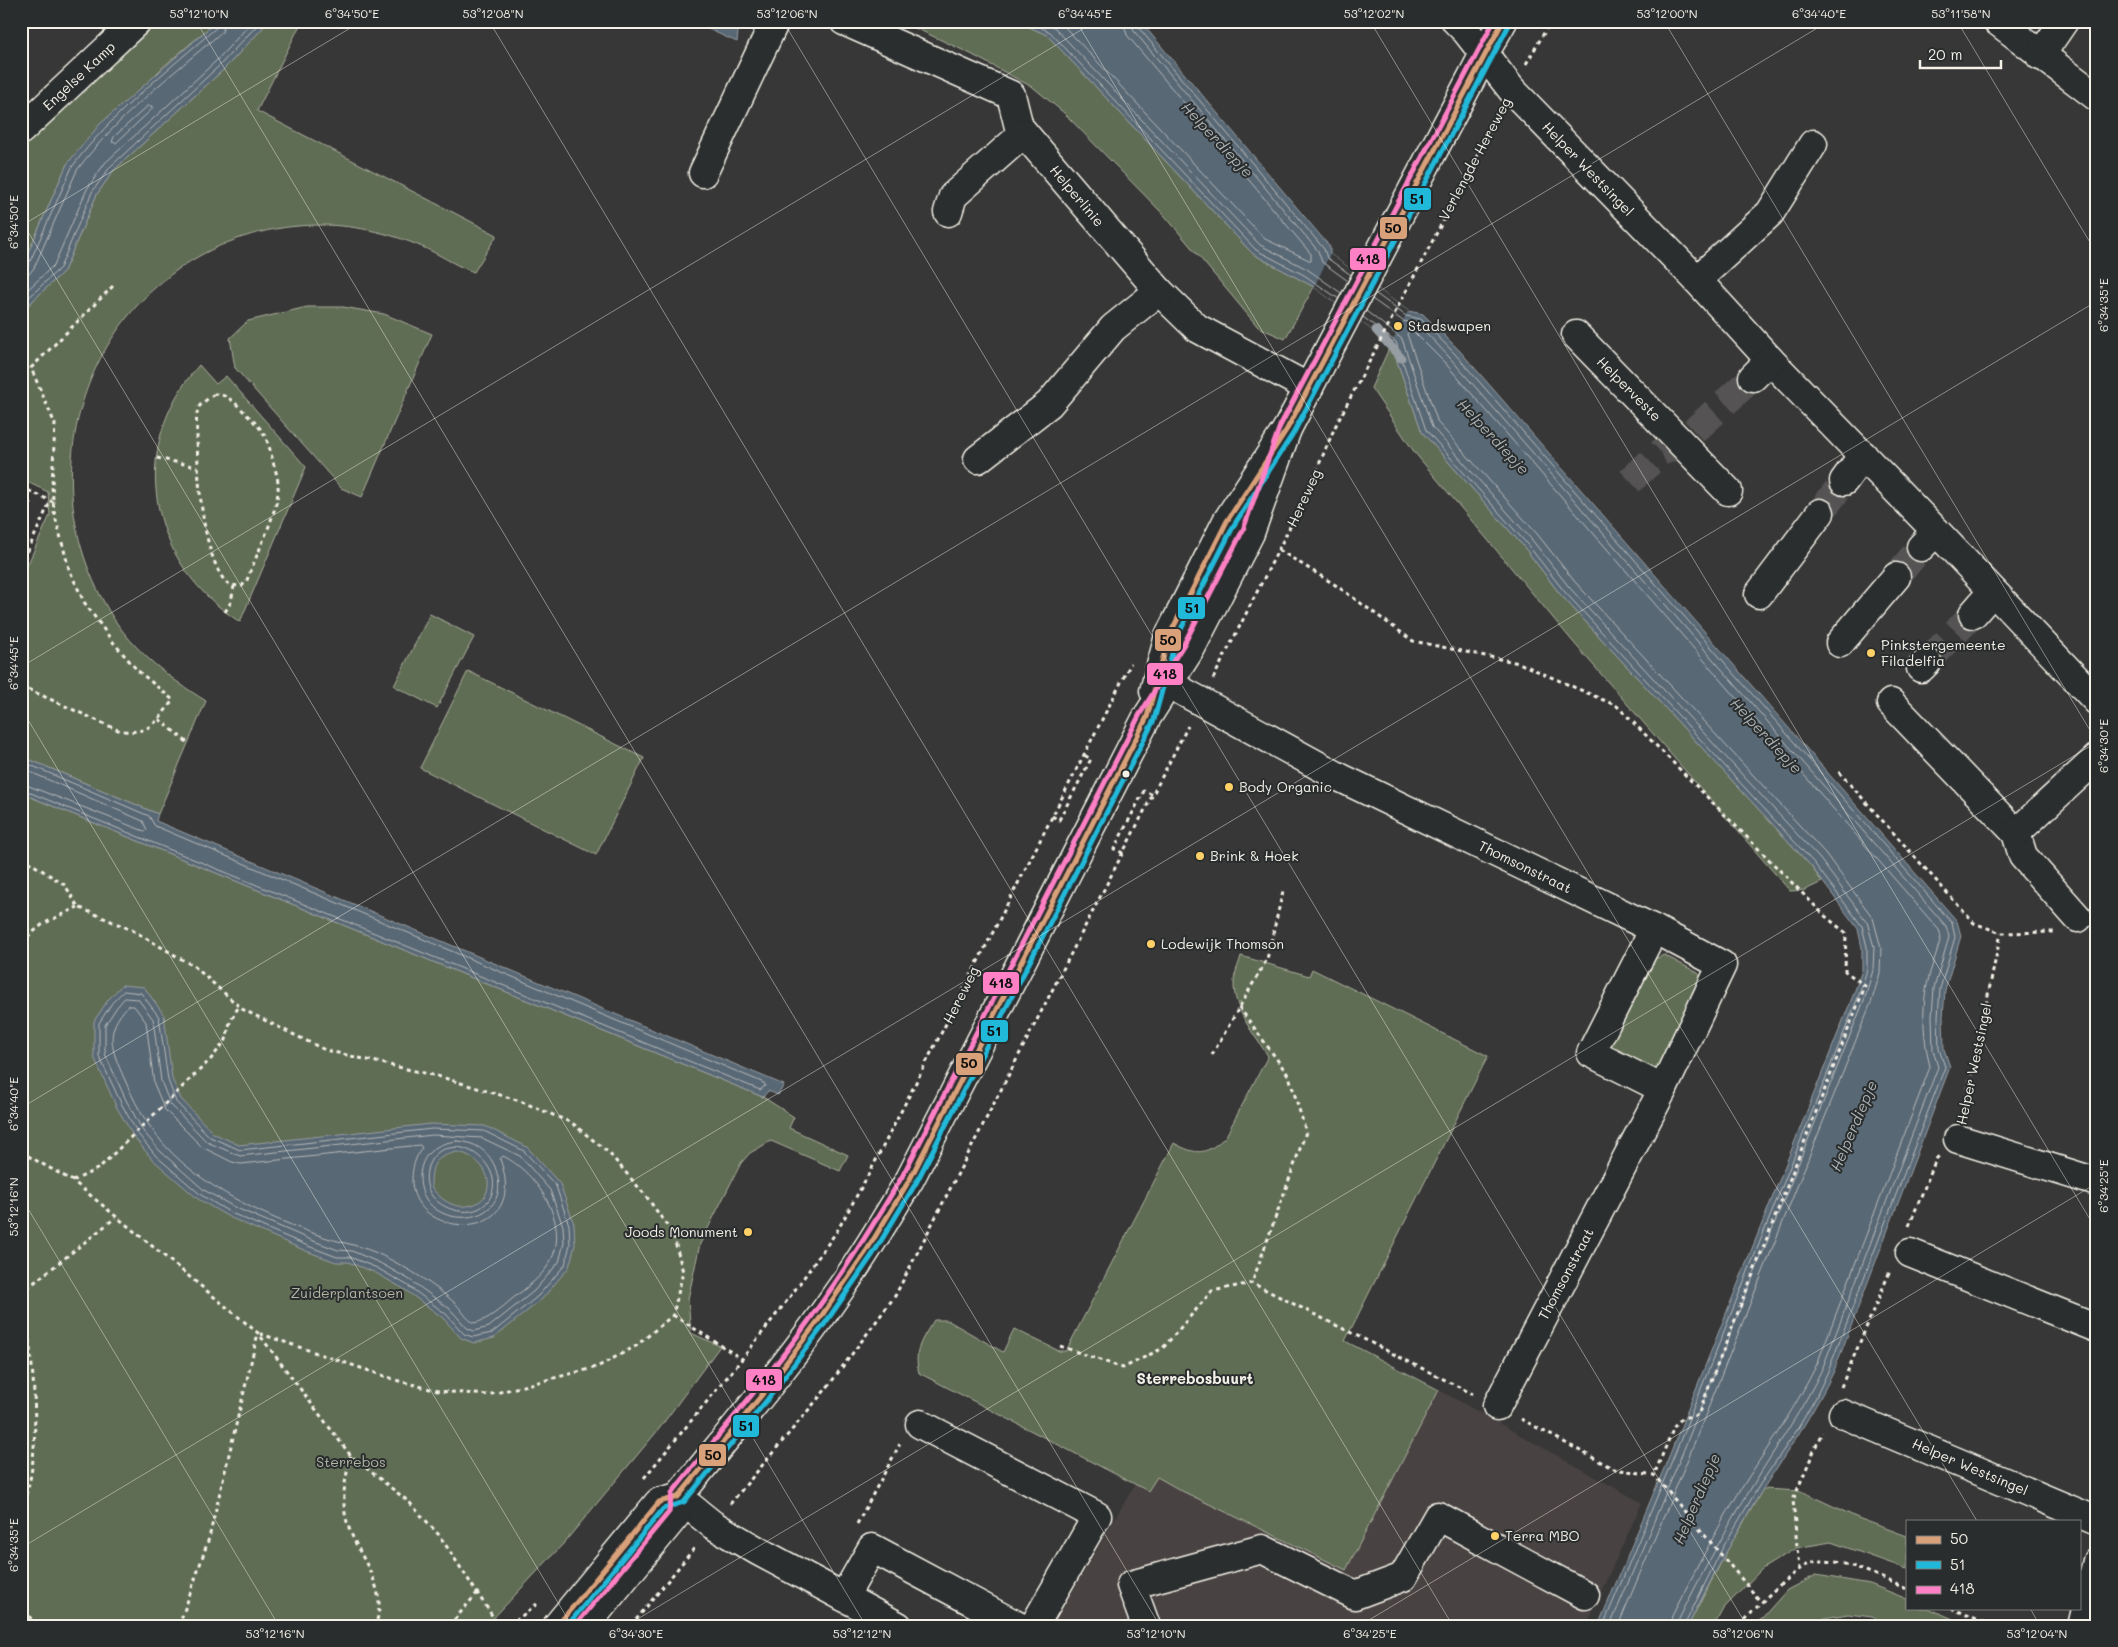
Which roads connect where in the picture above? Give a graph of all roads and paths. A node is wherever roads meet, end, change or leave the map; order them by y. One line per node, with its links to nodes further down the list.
1 (137, 21): 13 (street, Engelse Kamp)
2 (775, 21): 15 (street)
3 (844, 21): 18 (street, Helperlinie)
4 (1456, 21): 9 (street, Helper Westsingel)
5 (1503, 21): 9 (street)
6 (1551, 21): 11 (path, Verlengde Hereweg)
7 (1997, 21): 10 (street)
8 (2064, 21): 10 (street)
9 (1484, 54): 11 (street, Helper Westsingel); 21 (street)
10 (2040, 56): 12 (street)
11 (1512, 90): 16 (street, Helper Westsingel); 20 (path, Verlengde Hereweg)
12 (2097, 97)
13 (21, 130)
14 (1813, 144): 16 (street)
15 (703, 174)
16 (1696, 280): 22 (street, Helper Westsingel)
17 (114, 285): 29 (path)
18 (1159, 291): 21 (street, Helperlinie); 24 (street)
19 (1576, 335): 28 (street, Helperveste)
20 (1378, 342): 31 (path, Hereweg)
21 (1309, 388): 42 (street)
22 (1863, 455): 26 (street); 35 (street, Helper Westsingel)
23 (157, 458): 25 (path)
24 (978, 459)
25 (197, 467): 34 (path); 34 (path)
26 (1844, 481)
27 (21, 486): 29 (path)
28 (1728, 490)
29 (54, 502): 32 (path); 46 (path)
30 (1820, 513): 36 (street)
31 (1279, 550): 40 (path, Hereweg); 83 (path)
32 (21, 566)
33 (1896, 576): 39 (street)
34 (234, 586): 37 (path)
35 (1992, 592): 38 (street); 44 (street, Helper Westsingel)
36 (1759, 594)
37 (225, 612)
38 (1973, 614)
39 (1840, 644)
40 (1227, 652)
41 (1136, 655): 48 (path, Hereweg)
42 (1163, 681): 59 (street, Thomsonstraat); 84 (street)
43 (21, 686): 46 (path)
44 (2097, 701)
45 (1891, 703): 53 (street)
46 (159, 719): 47 (path)
47 (188, 743)
48 (1084, 755): 52 (path, Hereweg); 52 (path)
49 (2097, 758): 53 (street)
50 (1838, 772): 60 (path)
51 (1153, 795): 54 (path)
52 (1052, 816): 75 (path, Hereweg)
53 (2016, 834): 58 (street)
54 (1123, 853)
55 (21, 857): 57 (path)
56 (1283, 891): 63 (path)
57 (78, 907): 61 (path); 62 (path)
58 (2068, 925): 60 (path)
59 (1654, 929): 65 (street, Thomsonstraat); 65 (street)
60 (2001, 933): 66 (path, Helper Westsingel)
61 (21, 942)
62 (239, 1006): 68 (path); 75 (path)
63 (1239, 1007): 64 (path); 72 (path)
64 (1212, 1055)
65 (1663, 1089): 79 (street, Thomsonstraat)
66 (1958, 1139): 69 (street, Helper Westsingel); 71 (path)
67 (21, 1152): 68 (path)
68 (73, 1181): 70 (path)
69 (2097, 1182)
70 (115, 1218): 73 (path); 77 (path)
71 (1903, 1250): 76 (street); 80 (path)
72 (1252, 1283): 78 (path); 79 (path)
73 (21, 1293)
74 (21, 1301): 85 (path)
75 (673, 1315): 77 (path)
76 (2097, 1328)
77 (258, 1333): 82 (path); 99 (path)
78 (1060, 1346)
79 (1497, 1406): 83 (path)
80 (1836, 1411): 86 (street, Helper Westsingel); 89 (path)
81 (920, 1424): 87 (path); 107 (street)
82 (351, 1456): 91 (path); 100 (path)
83 (1654, 1475): 95 (path)
84 (678, 1497): 93 (street); 103 (street); 104 (street)
85 (21, 1506)
86 (2097, 1521)
87 (856, 1527)
88 (2097, 1561): 97 (street)
89 (1799, 1570): 90 (path); 95 (path)
90 (1906, 1589)
91 (478, 1592): 101 (path); 102 (path)
92 (1586, 1595): 108 (street)
93 (844, 1597): 105 (street); 106 (street)
94 (21, 1602): 98 (path)
95 (1761, 1602): 109 (path)
96 (1957, 1610): 110 (path)
97 (2083, 1619)
98 (35, 1626)
99 (178, 1626)
100 (375, 1626)
101 (449, 1626)
102 (499, 1626)
103 (557, 1626)
104 (585, 1626)
105 (898, 1626)
106 (1018, 1626)
107 (1034, 1626)
108 (1146, 1626)
109 (1740, 1626)
110 (1993, 1626)

